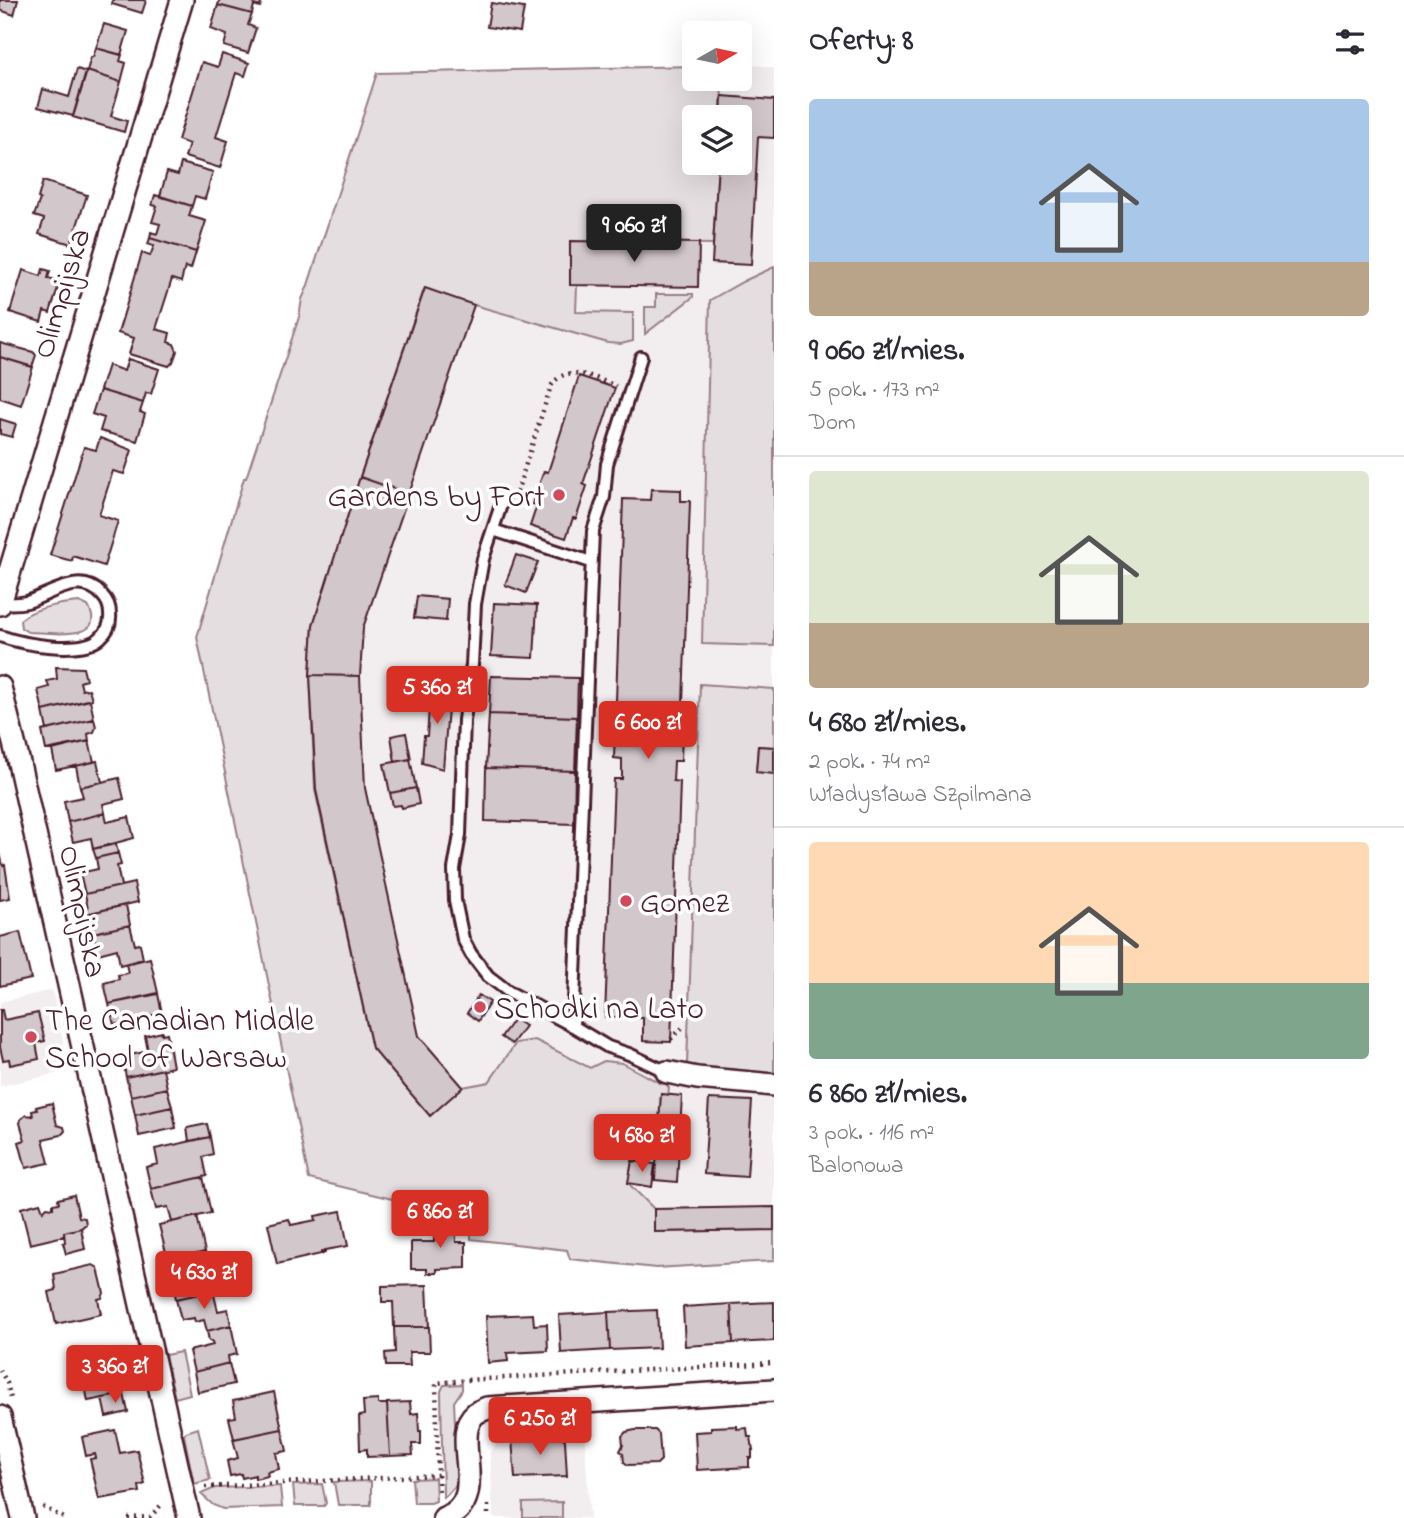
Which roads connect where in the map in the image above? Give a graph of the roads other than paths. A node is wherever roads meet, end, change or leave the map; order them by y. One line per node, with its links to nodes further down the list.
1 (182, 0): 6 (street, Olimpijska)
2 (641, 357): 5 (lane)
3 (503, 499): 4 (lane)
4 (493, 530): 5 (lane); 9 (lane)
5 (591, 562): 9 (lane)
6 (0, 603): 7 (lane)
7 (0, 636)
8 (0, 687): 15 (street, Olimpijska)
9 (573, 1026): 10 (lane)
10 (667, 1072): 11 (street)
11 (774, 1085)
12 (774, 1390): 16 (street)
13 (0, 1417): 14 (street)
14 (23, 1518)
15 (189, 1518)
16 (444, 1518)

